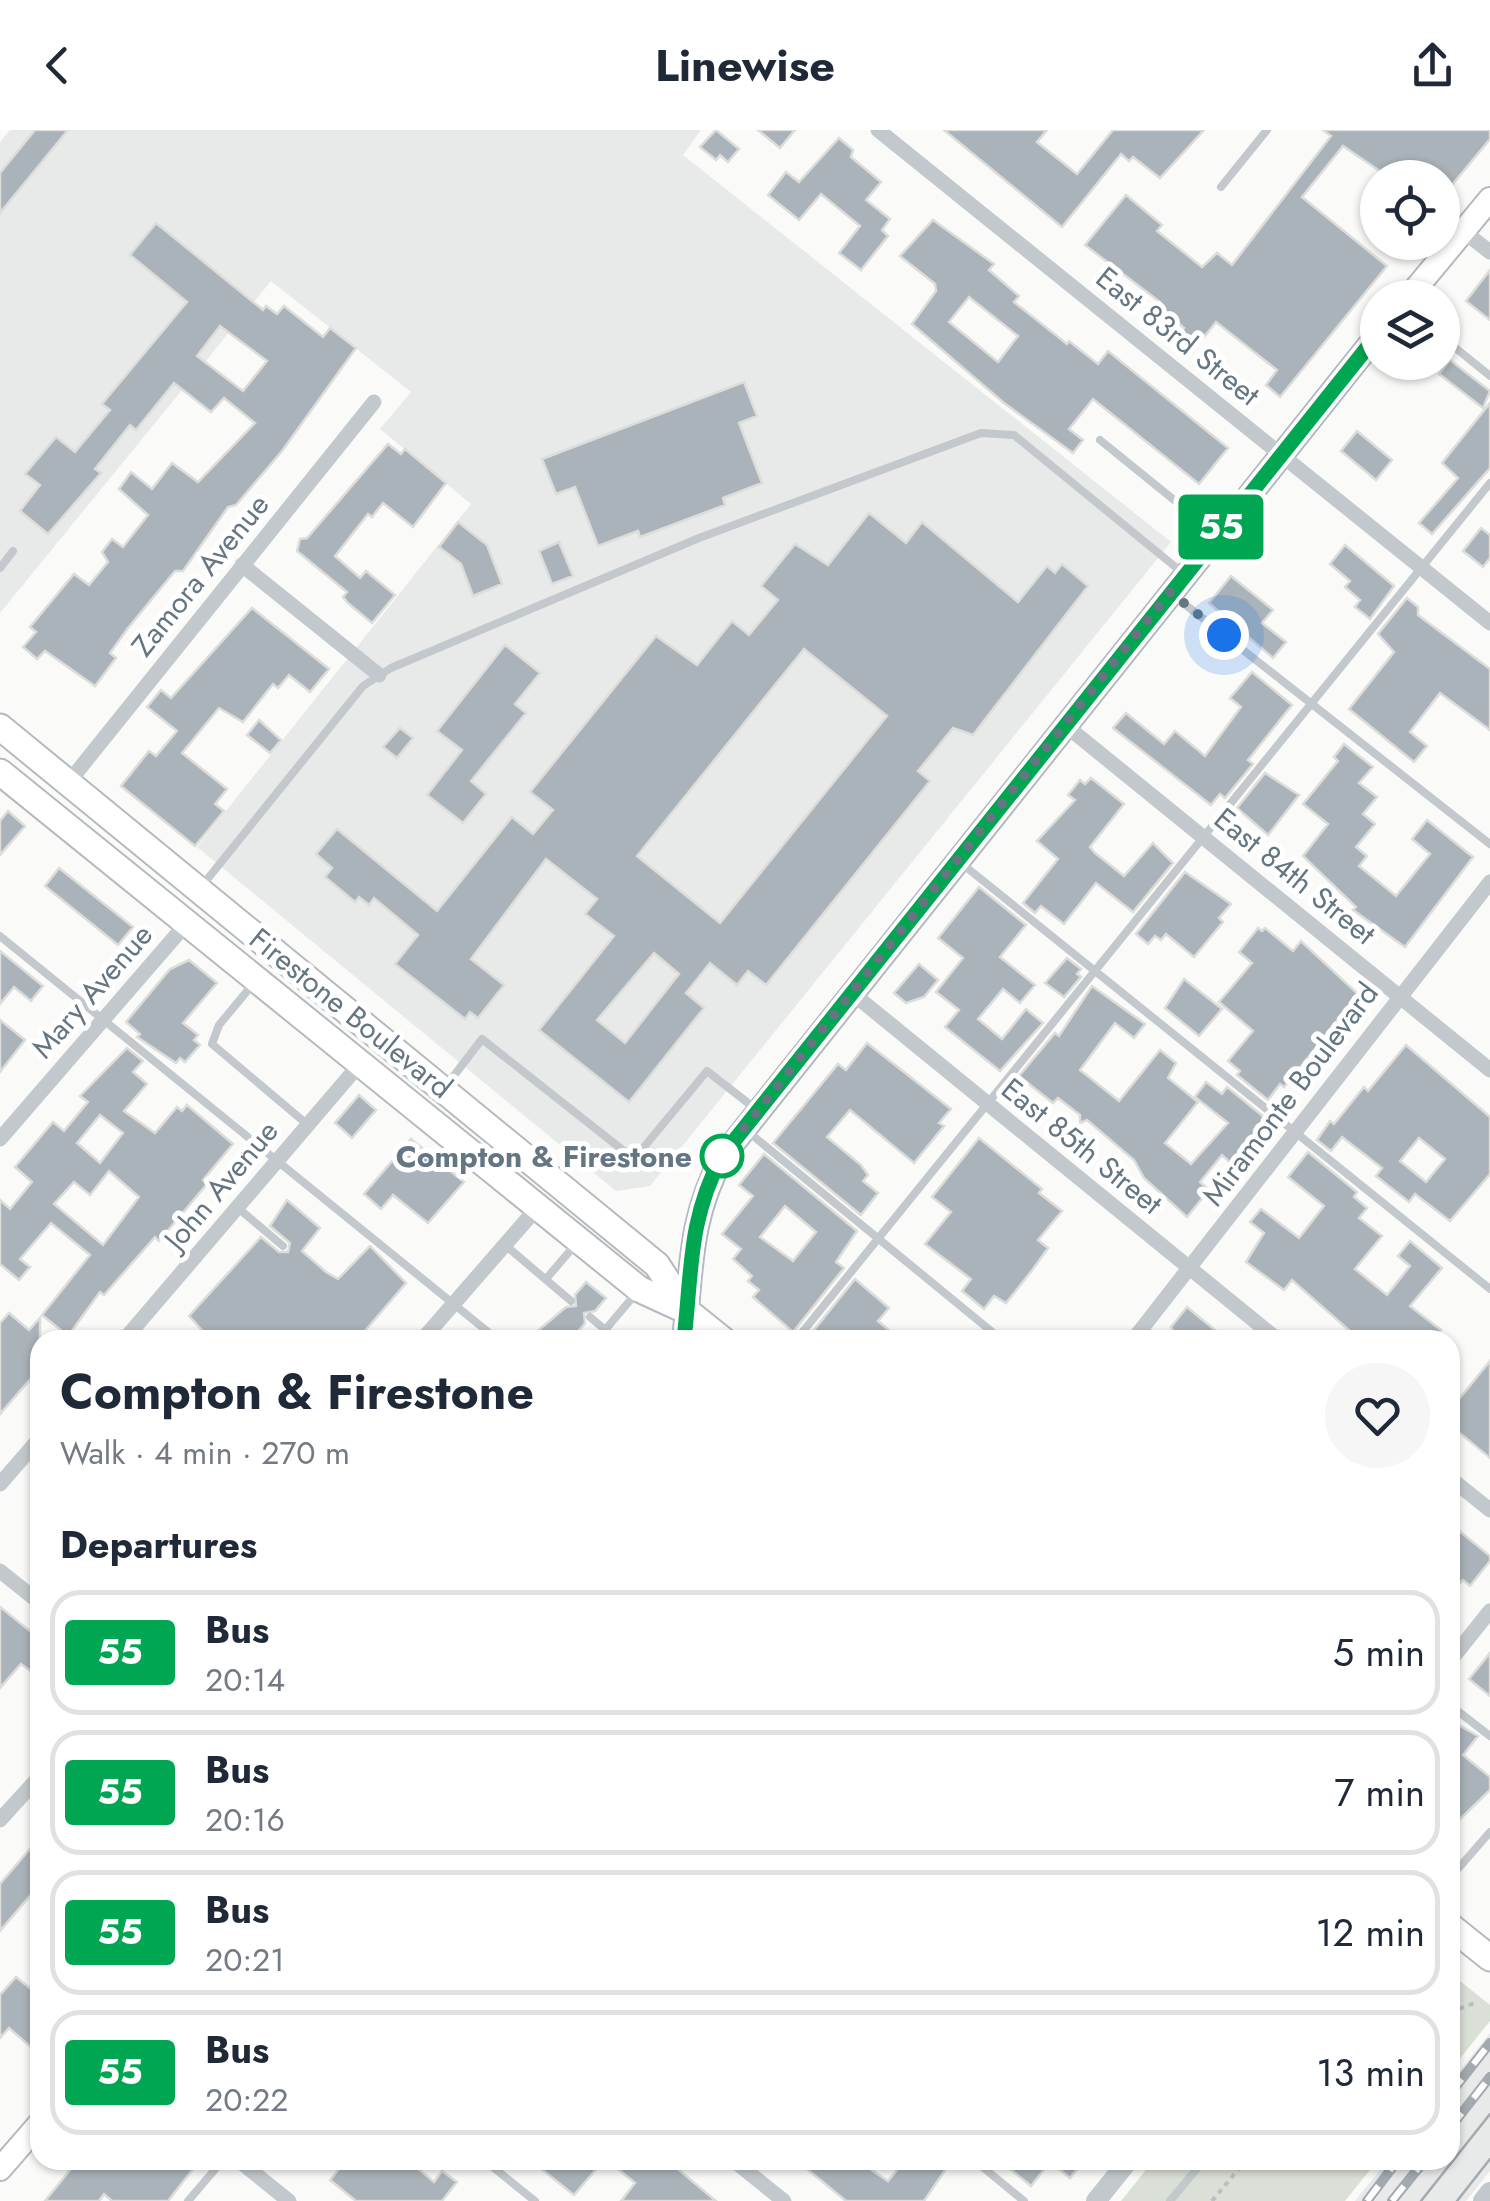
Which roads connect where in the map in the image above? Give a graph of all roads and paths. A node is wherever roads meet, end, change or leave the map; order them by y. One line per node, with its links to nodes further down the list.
1 (878, 130): 13 (street, East 83rd Street)
2 (1267, 130): 3 (lane)
3 (1221, 187)
4 (1490, 198): 5 (main road)
5 (1463, 231): 6 (street); 7 (main road)
6 (1490, 252)
7 (1423, 280)
8 (1460, 351): 10 (lane)
9 (1360, 356): 13 (main road)
10 (1490, 376)
11 (374, 402): 17 (street, Zamora Avenue)
12 (1100, 440): 15 (lane)
13 (1279, 454): 15 (main road); 19 (street, East 83rd Street)
14 (1490, 483): 19 (lane)
15 (1216, 534): 20 (main road)
16 (13, 551): 18 (lane)
17 (242, 565): 22 (street); 27 (street, Zamora Avenue)
18 (0, 568)
19 (1422, 568): 21 (street, East 83rd Street); 23 (lane)
20 (1177, 583): 22 (lane); 23 (lane); 24 (main road)
21 (1490, 623)
22 (379, 676): 32 (lane)
23 (1310, 703): 28 (lane); 29 (lane)
24 (1065, 725): 28 (street, East 84th Street); 30 (main road)
25 (0, 727): 27 (main road, Firestone Boulevard)
26 (2, 777): 33 (main road, Firestone Boulevard)
27 (68, 783): 32 (main road, Firestone Boulevard)
28 (1202, 836): 35 (lane); 38 (street, East 84th Street)
29 (1490, 844)
30 (957, 860): 35 (lane); 37 (main road)
31 (1490, 882): 38 (street, Miramonte Boulevard)
32 (199, 889): 42 (main road, Firestone Boulevard)
33 (186, 924): 36 (main road, Firestone Boulevard); 39 (street, Mary Avenue)
34 (0, 936): 39 (lane)
35 (1094, 970): 43 (lane); 46 (lane)
36 (256, 981): 40 (main road, Firestone Boulevard); 45 (lane)
37 (852, 993): 43 (street, East 85th Street); 44 (main road)
38 (1399, 996): 41 (street, East 84th Street); 46 (street, Miramonte Boulevard)
39 (104, 1019): 47 (street, Mary Avenue); 48 (lane)
40 (359, 1065): 45 (street, John Avenue); 50 (main road, Firestone Boulevard)
41 (1490, 1070)
42 (444, 1089): 44 (lane); 61 (main road, Firestone Boulevard)
43 (988, 1104): 51 (lane); 55 (street, East 85th Street)
44 (750, 1119): 51 (lane); 61 (main road)
45 (308, 1125): 48 (street, John Avenue)
46 (1294, 1133): 55 (street, Miramonte Boulevard); 57 (lane)
47 (0, 1139)
48 (278, 1160): 49 (street, John Avenue); 60 (lane)
49 (238, 1208): 54 (lane); 63 (street, John Avenue)
50 (537, 1208): 52 (main road, Firestone Boulevard); 53 (street)
51 (878, 1238): 69 (lane); 70 (lane)
52 (578, 1241): 56 (lane); 58 (main road, Firestone Boulevard)
53 (505, 1245): 56 (lane); 60 (street)
54 (283, 1246)
55 (1190, 1270): 71 (street, Miramonte Boulevard); 72 (street, East 85th Street)
56 (546, 1280): 59 (lane)
57 (1490, 1289)
58 (640, 1290): 61 (main road, Firestone Boulevard); 66 (lane)
59 (570, 1301)
60 (454, 1303): 64 (street); 65 (lane)
61 (688, 1312): 67 (main road); 68 (main road, Firestone Boulevard)
62 (590, 1317): 66 (lane)
63 (133, 1330)
64 (431, 1330)
65 (486, 1330)
66 (605, 1330)
67 (685, 1330)
68 (710, 1330)
69 (804, 1330)
70 (990, 1330)
71 (1141, 1330)
72 (1265, 1330)
73 (30, 1450): 74 (street)
74 (0, 1484)
75 (1460, 1486): 76 (street)
76 (1490, 1510)
77 (0, 1571): 78 (street)
78 (30, 1595)
79 (1490, 1611): 80 (street)
80 (1460, 1648)
81 (1460, 1713): 82 (lane)
82 (1490, 1736)
83 (30, 1787): 84 (street)
84 (0, 1820)
85 (1490, 1832): 86 (lane)
86 (1460, 1866)
87 (1460, 1934): 88 (main road)
88 (1490, 1958)
89 (1476, 2002): 90 (path)
90 (1460, 2008)
91 (30, 2134): 92 (main road)
92 (0, 2169)
93 (214, 2170): 102 (lane)
94 (250, 2170): 103 (street)
95 (496, 2170): 104 (lane)
96 (745, 2170): 105 (street)
97 (986, 2170): 106 (lane)
98 (1121, 2170): 107 (street)
99 (1196, 2170): 108 (lane)
100 (1238, 2170): 109 (path)
101 (1490, 2192): 110 (street)
102 (188, 2201)
103 (289, 2201)
104 (535, 2201)
105 (784, 2201)
106 (1024, 2201)
107 (1096, 2201)
108 (1170, 2201)
109 (1212, 2201)
110 (1483, 2201)

